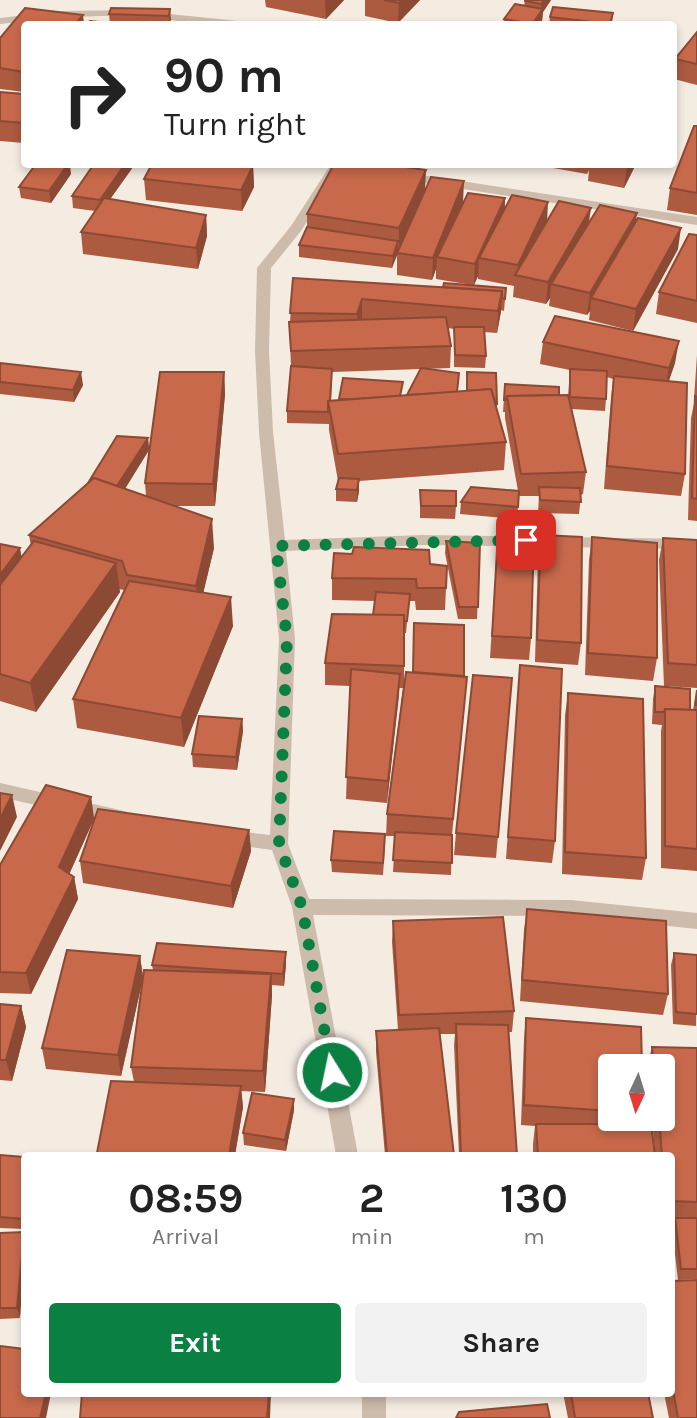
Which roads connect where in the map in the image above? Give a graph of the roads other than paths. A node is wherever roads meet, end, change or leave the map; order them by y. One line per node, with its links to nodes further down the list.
1 (0, 21): 2 (street)
2 (209, 21)
3 (340, 168): 7 (street)
4 (391, 174): 5 (street)
5 (697, 221)
6 (697, 544): 7 (street)
7 (276, 546): 11 (street)
8 (0, 790): 9 (street)
9 (133, 819)
10 (209, 834): 11 (street)
11 (279, 844): 12 (street)
12 (302, 907): 13 (street); 14 (street)
13 (697, 921)
14 (346, 1152)
15 (374, 1397): 16 (street)
16 (373, 1418)

